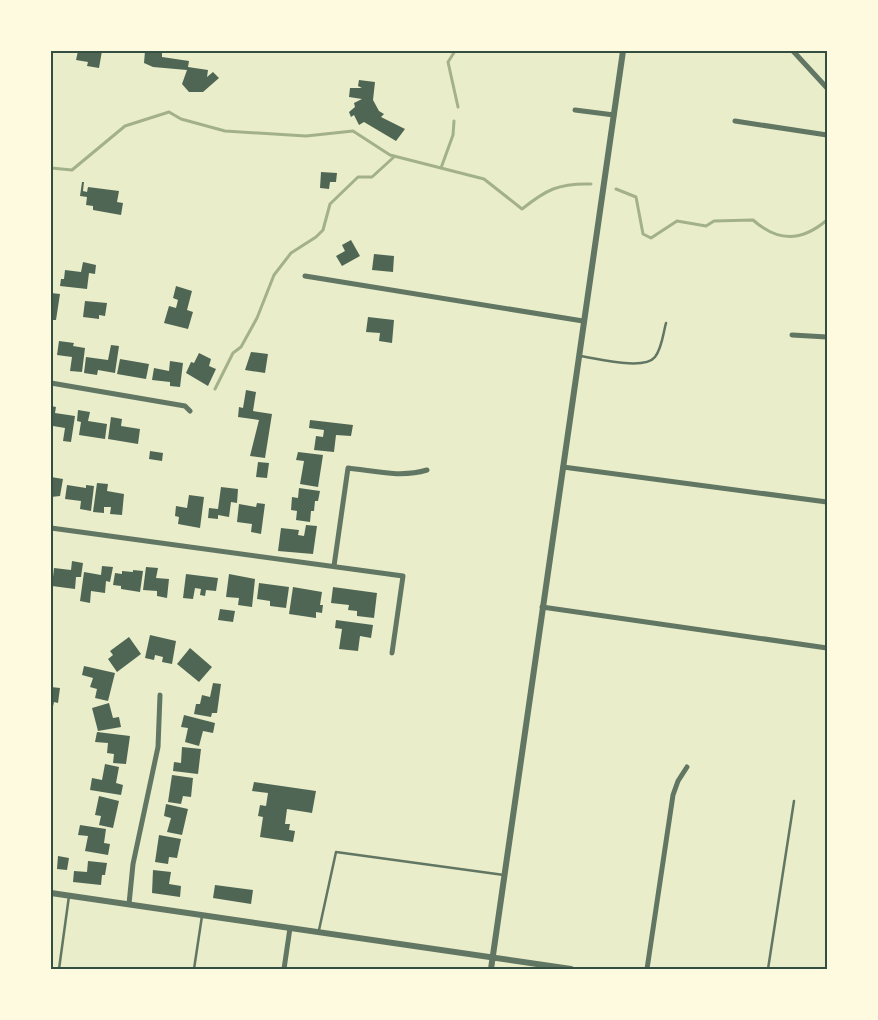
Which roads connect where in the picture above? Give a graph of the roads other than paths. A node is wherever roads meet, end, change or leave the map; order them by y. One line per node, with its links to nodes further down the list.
1 (623, 51): 5 (street)
2 (793, 51): 3 (street)
3 (827, 88)
4 (575, 110): 5 (street)
5 (614, 114): 9 (street)
6 (735, 121): 7 (street)
7 (827, 135)
8 (306, 276): 9 (street)
9 (583, 321): 13 (street)
10 (666, 323): 13 (lane)
11 (792, 336): 12 (street)
12 (827, 337)
13 (578, 355): 16 (street)
14 (51, 383): 15 (street)
15 (190, 411)
16 (563, 467): 18 (street); 21 (street)
17 (428, 470): 20 (street)
18 (827, 502)
19 (51, 528): 20 (street)
20 (334, 566): 23 (street)
21 (542, 607): 22 (street); 27 (street)
22 (827, 648)
23 (392, 653)
24 (160, 694): 30 (street)
25 (687, 767): 41 (street)
26 (794, 801): 42 (lane)
27 (505, 875): 33 (lane); 34 (street)
28 (51, 892): 29 (street)
29 (69, 895): 30 (street); 36 (lane)
30 (129, 904): 31 (street)
31 (202, 915): 32 (street); 37 (lane)
32 (290, 928): 33 (street); 38 (street)
33 (318, 932): 34 (street)
34 (493, 958): 35 (street); 39 (street)
35 (567, 968): 40 (street)
36 (59, 969)
37 (194, 969)
38 (284, 969)
39 (491, 969)
40 (571, 969)
41 (647, 969)
42 (768, 969)

